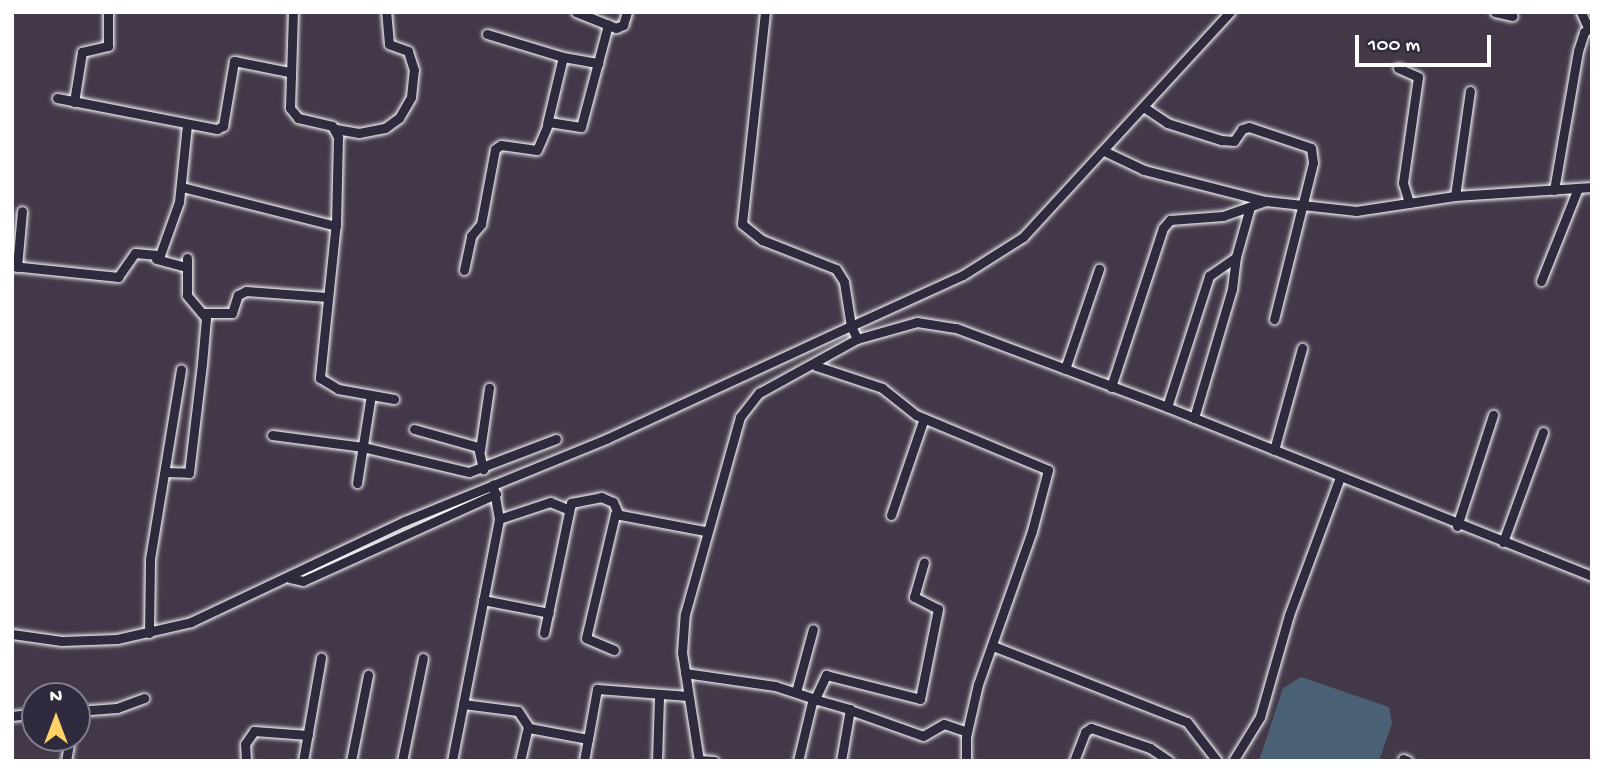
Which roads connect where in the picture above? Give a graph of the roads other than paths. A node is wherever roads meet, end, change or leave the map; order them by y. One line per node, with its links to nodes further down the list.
1 (108, 12): 20 (street)
2 (293, 12): 17 (street)
3 (386, 12): 24 (street)
4 (576, 12): 11 (street)
5 (627, 12): 11 (street)
6 (765, 12): 48 (street)
7 (1230, 12): 21 (street)
8 (1496, 12): 10 (street)
9 (1581, 12): 12 (street)
10 (1513, 16)
11 (608, 25): 15 (street)
12 (1590, 27): 29 (street)
13 (487, 34): 14 (street)
14 (563, 57): 15 (street); 23 (street)
15 (598, 63): 23 (street)
16 (1398, 68): 32 (street)
17 (289, 72): 22 (street); 24 (street)
18 (1470, 91): 30 (street)
19 (57, 98): 20 (street)
20 (74, 102): 22 (street)
21 (1144, 108): 25 (street); 33 (street)
22 (187, 124): 26 (street)
23 (547, 124): 41 (street)
24 (335, 129): 36 (street)
25 (1104, 151): 31 (street); 48 (street)
26 (182, 187): 36 (street); 39 (street)
27 (1592, 187): 28 (street)
28 (1578, 188): 29 (street); 42 (street)
29 (1554, 190): 30 (street)
30 (1455, 197): 32 (street)
31 (1266, 201): 33 (street); 34 (street)
32 (1409, 203): 33 (street)
33 (1303, 205): 47 (street)
34 (1250, 207): 37 (street); 54 (street)
35 (22, 211): 39 (street)
36 (336, 226): 43 (street)
37 (1236, 257): 58 (street); 61 (street)
38 (156, 258): 44 (street)
39 (14, 267)
40 (1099, 269): 52 (street)
41 (464, 270)
42 (1541, 282)
43 (327, 297): 45 (street); 56 (street)
44 (191, 302): 45 (street); 46 (street)
45 (205, 313): 70 (street)
46 (194, 317)
47 (1274, 319)
48 (851, 326): 49 (street); 73 (street)
49 (857, 340): 51 (street); 52 (street)
50 (1302, 348): 68 (street)
51 (816, 366): 60 (street); 79 (street)
52 (1065, 369): 54 (street)
53 (180, 370): 70 (street)
54 (1111, 387): 58 (street)
55 (489, 388): 67 (street)
56 (371, 395): 57 (street); 66 (street)
57 (394, 399)
58 (1167, 407): 61 (street)
59 (1493, 415): 78 (street)
60 (924, 418): 76 (street); 89 (street)
61 (1194, 418): 68 (street)
62 (414, 429): 67 (street)
63 (1543, 432): 80 (street)
64 (272, 435): 66 (street)
65 (556, 439): 69 (street)
66 (363, 447): 69 (street); 72 (street)
67 (480, 450): 69 (street)
68 (1275, 450): 71 (street)
69 (483, 469)
70 (165, 472): 87 (street)
71 (1340, 477): 78 (street); 123 (street)
72 (357, 483)
73 (495, 489): 77 (street); 87 (street)
74 (568, 509): 75 (street); 77 (street); 84 (street)
75 (618, 513): 79 (street); 90 (street)
76 (891, 515)
77 (499, 519): 83 (street)
78 (1457, 526): 80 (street)
79 (705, 531): 93 (street)
80 (1503, 542): 82 (street)
81 (924, 562): 99 (street)
82 (1592, 576)
83 (483, 600): 84 (street); 100 (street)
84 (549, 613): 86 (street)
85 (813, 629): 95 (street)
86 (544, 633)
87 (149, 634): 88 (street)
88 (15, 636)
89 (993, 646): 104 (street); 122 (street)
90 (614, 650)
91 (321, 658): 105 (street)
92 (423, 658): 111 (street)
93 (685, 673): 95 (street); 97 (street)
94 (368, 676): 110 (street)
95 (796, 692): 99 (street)
96 (659, 695): 97 (street); 106 (street); 115 (street)
97 (688, 696): 107 (street)
98 (144, 698): 101 (street)
99 (814, 700): 102 (street); 117 (street)
100 (463, 704): 103 (street); 112 (street)
101 (91, 710)
102 (850, 710): 104 (street); 118 (street)
103 (528, 727): 106 (street); 113 (street)
104 (967, 732): 119 (street)
105 (308, 735): 108 (street); 109 (street)
106 (588, 739): 114 (street)
107 (699, 760): 116 (street)
108 (246, 761)
109 (303, 761)
110 (351, 761)
111 (402, 761)
112 (452, 761)
113 (520, 761)
114 (583, 761)
115 (657, 761)
116 (714, 761)
117 (799, 761)
118 (841, 761)
119 (966, 761)
120 (1074, 761): 121 (street)
121 (1169, 761)
122 (1217, 761)
123 (1233, 761)

